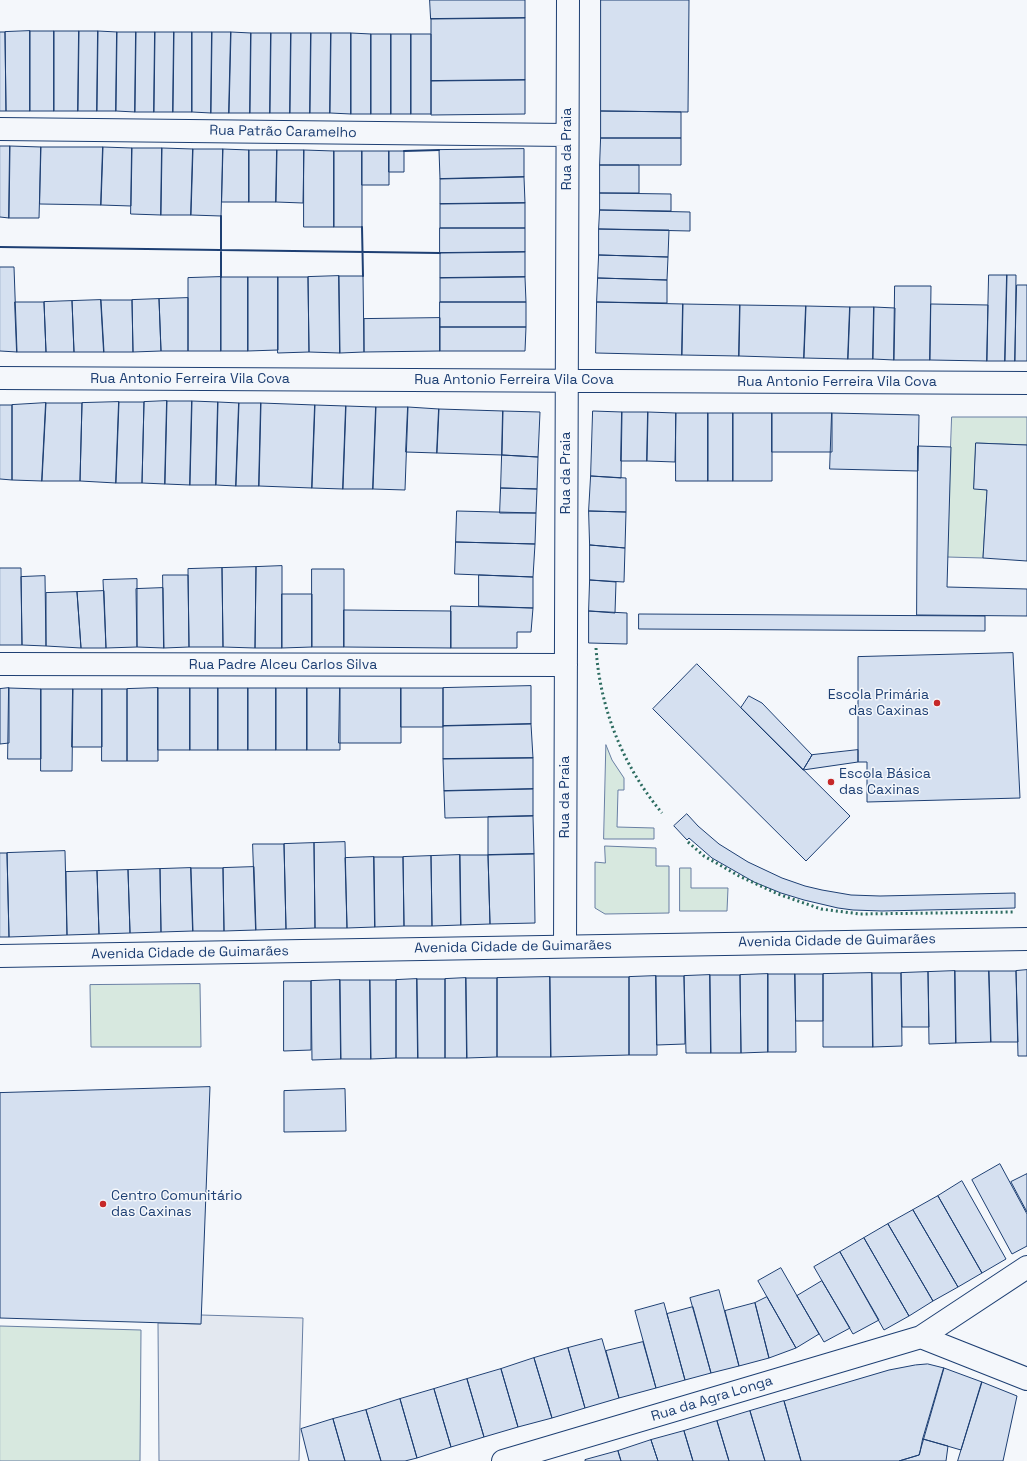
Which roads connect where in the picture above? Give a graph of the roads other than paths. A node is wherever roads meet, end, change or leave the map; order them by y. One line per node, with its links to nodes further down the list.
1 (568, 0): 3 (street, Rua da Praia)
2 (0, 129): 3 (street, Rua Patrão Caramelho)
3 (567, 134): 5 (street, Rua da Praia)
4 (0, 378): 5 (street, Rua Antonio Ferreira Vila Cova)
5 (567, 381): 6 (street, Rua Antonio Ferreira Vila Cova); 8 (street, Rua da Praia)
6 (1027, 383)
7 (0, 664): 8 (street, Rua Padre Alceu Carlos Silva)
8 (566, 665): 10 (street, Rua da Praia)
9 (1027, 939): 10 (street, Avenida Cidade de Guimarães)
10 (565, 946): 11 (street, Avenida Cidade de Guimarães)
11 (0, 956)
12 (1027, 1267): 13 (street, Rua da Agra Longa)
13 (921, 1337): 14 (street); 15 (street, Rua da Agra Longa)
14 (1027, 1379)
15 (503, 1461)

